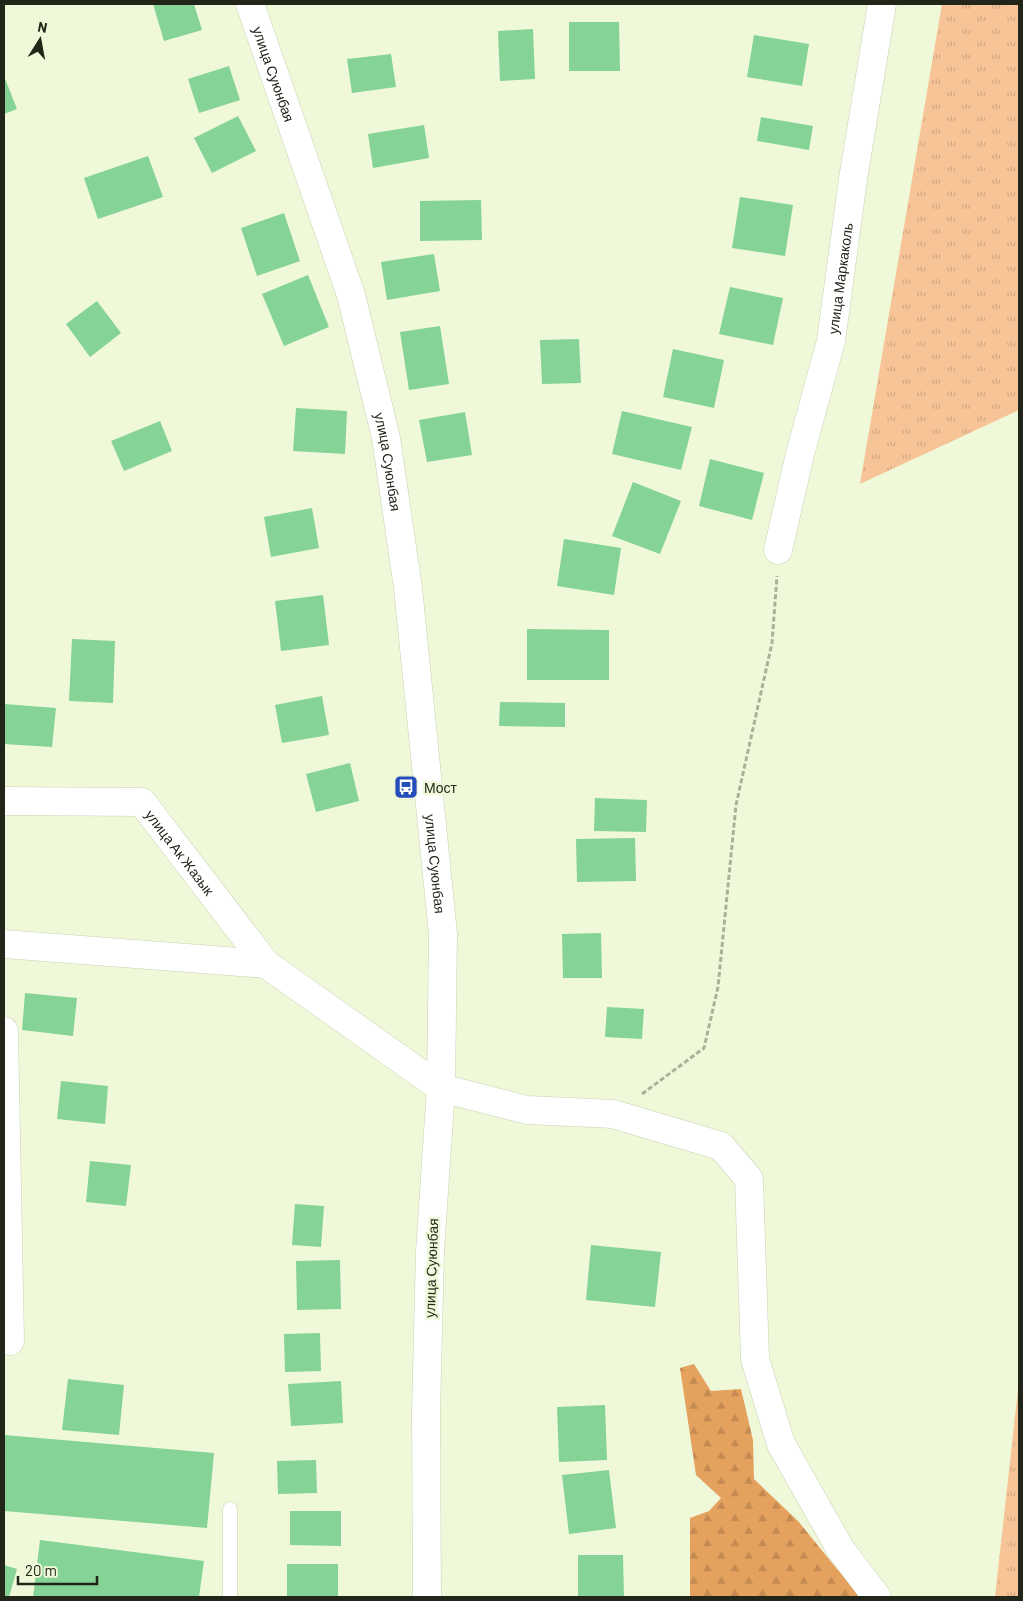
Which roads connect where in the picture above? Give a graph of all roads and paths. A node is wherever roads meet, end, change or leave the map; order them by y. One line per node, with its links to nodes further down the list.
1 (250, 4): 8 (street, улица Суюнбая)
2 (882, 4): 3 (street, улица Маркаколь)
3 (778, 550): 9 (path)
4 (4, 801): 6 (street, улица Ак Жазык)
5 (4, 944): 6 (street)
6 (266, 964): 8 (street, улица Ак Жазык)
7 (4, 1031): 10 (street)
8 (441, 1088): 9 (street); 13 (street, улица Суюнбая)
9 (613, 1114): 14 (street)
10 (10, 1340)
11 (230, 1509): 12 (lane)
12 (230, 1597)
13 (427, 1597)
14 (877, 1597)

